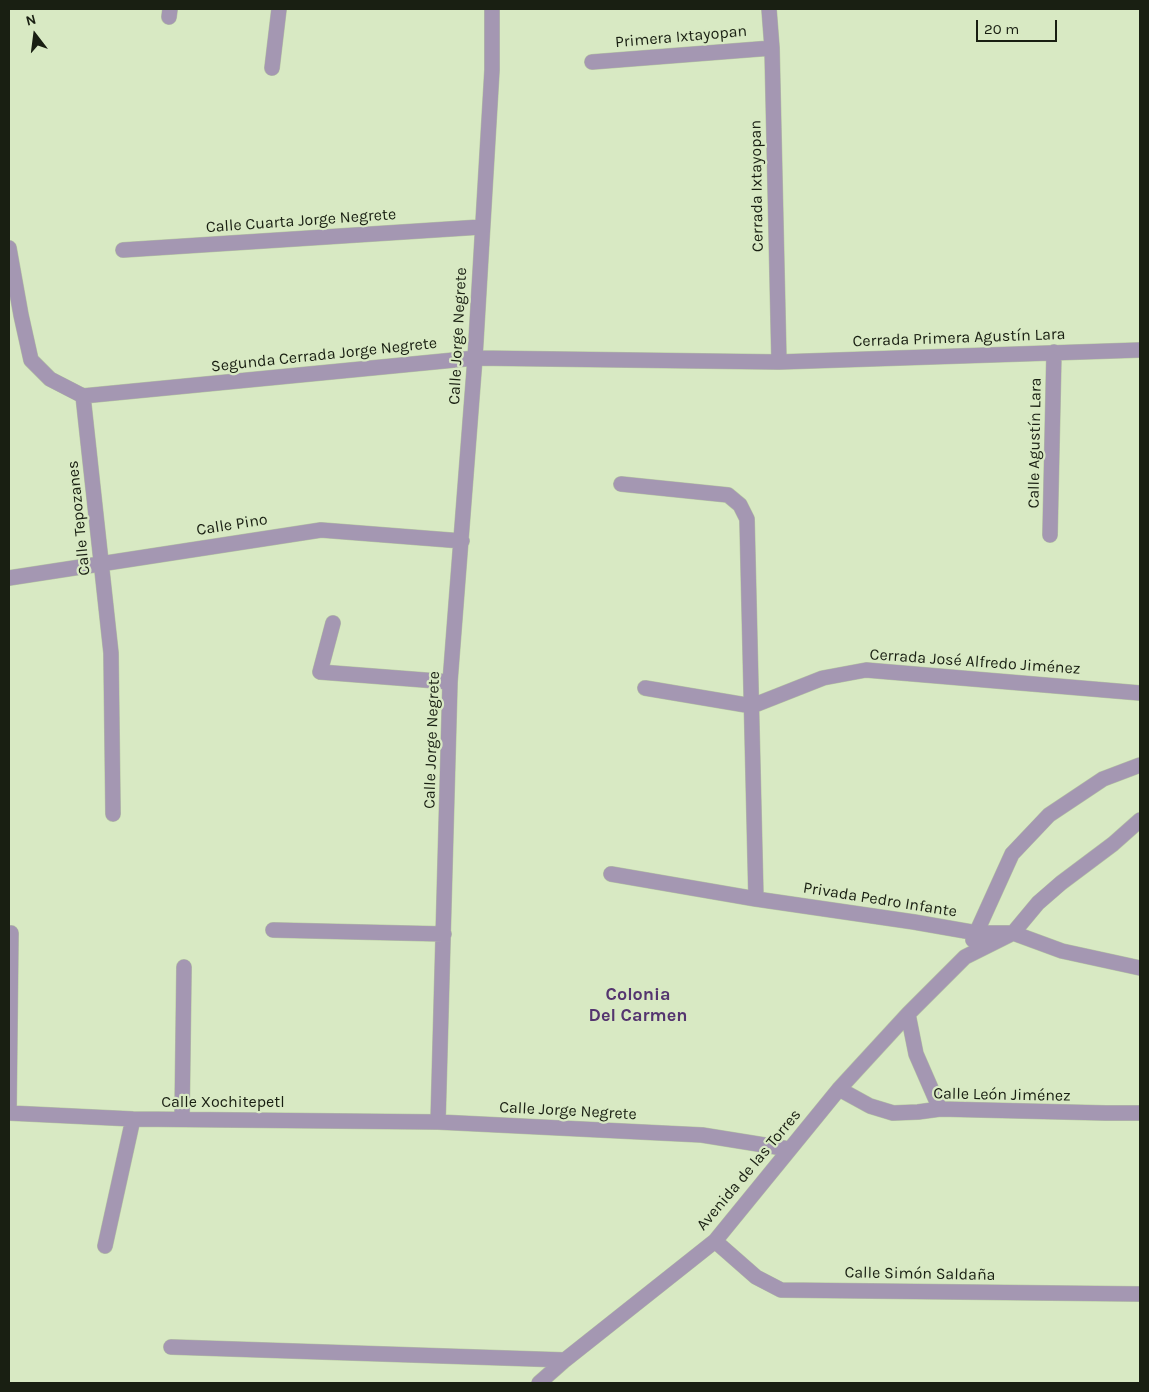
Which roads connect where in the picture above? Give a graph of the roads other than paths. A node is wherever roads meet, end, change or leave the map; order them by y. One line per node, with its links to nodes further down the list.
1 (279, 9): 6 (street)
2 (492, 9): 7 (street, Calle Jorge Negrete)
3 (769, 9): 4 (street, Cerrada Ixtayopan)
4 (772, 48): 5 (street, Primera Ixtayopan); 14 (street, Cerrada Ixtayopan)
5 (592, 62)
6 (272, 68)
7 (481, 227): 9 (street, Calle Cuarta Jorge Negrete); 13 (street, Calle Jorge Negrete)
8 (9, 248): 10 (street)
9 (123, 250)
10 (15, 316): 15 (street)
11 (1140, 350): 12 (street, Cerrada Primera Agustín Lara)
12 (1054, 352): 14 (street, Cerrada Primera Agustín Lara); 17 (street, Calle Agustín Lara)
13 (474, 358): 14 (street, Segunda Cerrada Jorge Negrete); 15 (street, Segunda Cerrada Jorge Negrete); 18 (street, Calle Jorge Negrete)
14 (779, 362)
15 (83, 396): 19 (street, Calle Tepozanes)
16 (621, 484): 25 (street)
17 (1050, 536)
18 (462, 541): 19 (street, Calle Pino); 22 (street, Calle Jorge Negrete)
19 (101, 564): 20 (street, Calle Pino); 27 (street, Calle Tepozanes)
20 (9, 578)
21 (333, 622): 22 (street)
22 (450, 682): 35 (street, Calle Jorge Negrete)
23 (645, 688): 25 (street)
24 (1140, 693): 25 (street, Cerrada José Alfredo Jiménez)
25 (752, 706): 30 (street)
26 (1140, 765): 33 (street, Avenida de las Torres)
27 (113, 814)
28 (1140, 820): 34 (street, Avenida de las Torres)
29 (611, 874): 30 (street, Privada Pedro Infante)
30 (756, 899): 33 (street, Privada Pedro Infante)
31 (273, 930): 35 (street)
32 (11, 933): 42 (street)
33 (977, 933): 34 (street, Privada Pedro Infante); 36 (street, Avenida de las Torres)
34 (1013, 933): 36 (street, Avenida de las Torres); 38 (street, Privada Pedro Infante)
35 (444, 934): 46 (street, Calle Jorge Negrete)
36 (966, 957): 39 (street, Avenida de las Torres)
37 (184, 967): 45 (street)
38 (1140, 968)
39 (908, 1014): 40 (street, Avenida de las Torres); 41 (street)
40 (839, 1089): 41 (street, Calle León Jiménez); 47 (street, Avenida de las Torres)
41 (940, 1109): 43 (street, Calle León Jiménez)
42 (9, 1113): 44 (street, Calle Xochitepetl)
43 (1140, 1113)
44 (133, 1119): 45 (street, Calle Xochitepetl); 49 (street)
45 (182, 1119): 46 (street, Calle Xochitepetl)
46 (438, 1122): 47 (street, Calle Jorge Negrete)
47 (789, 1149): 48 (street, Avenida de las Torres)
48 (715, 1241): 50 (street, Calle Simón Saldaña); 52 (street, Avenida de las Torres)
49 (105, 1246)
50 (1140, 1294)
51 (171, 1347): 52 (street)
52 (565, 1360): 53 (street, Avenida de las Torres)
53 (539, 1383)

